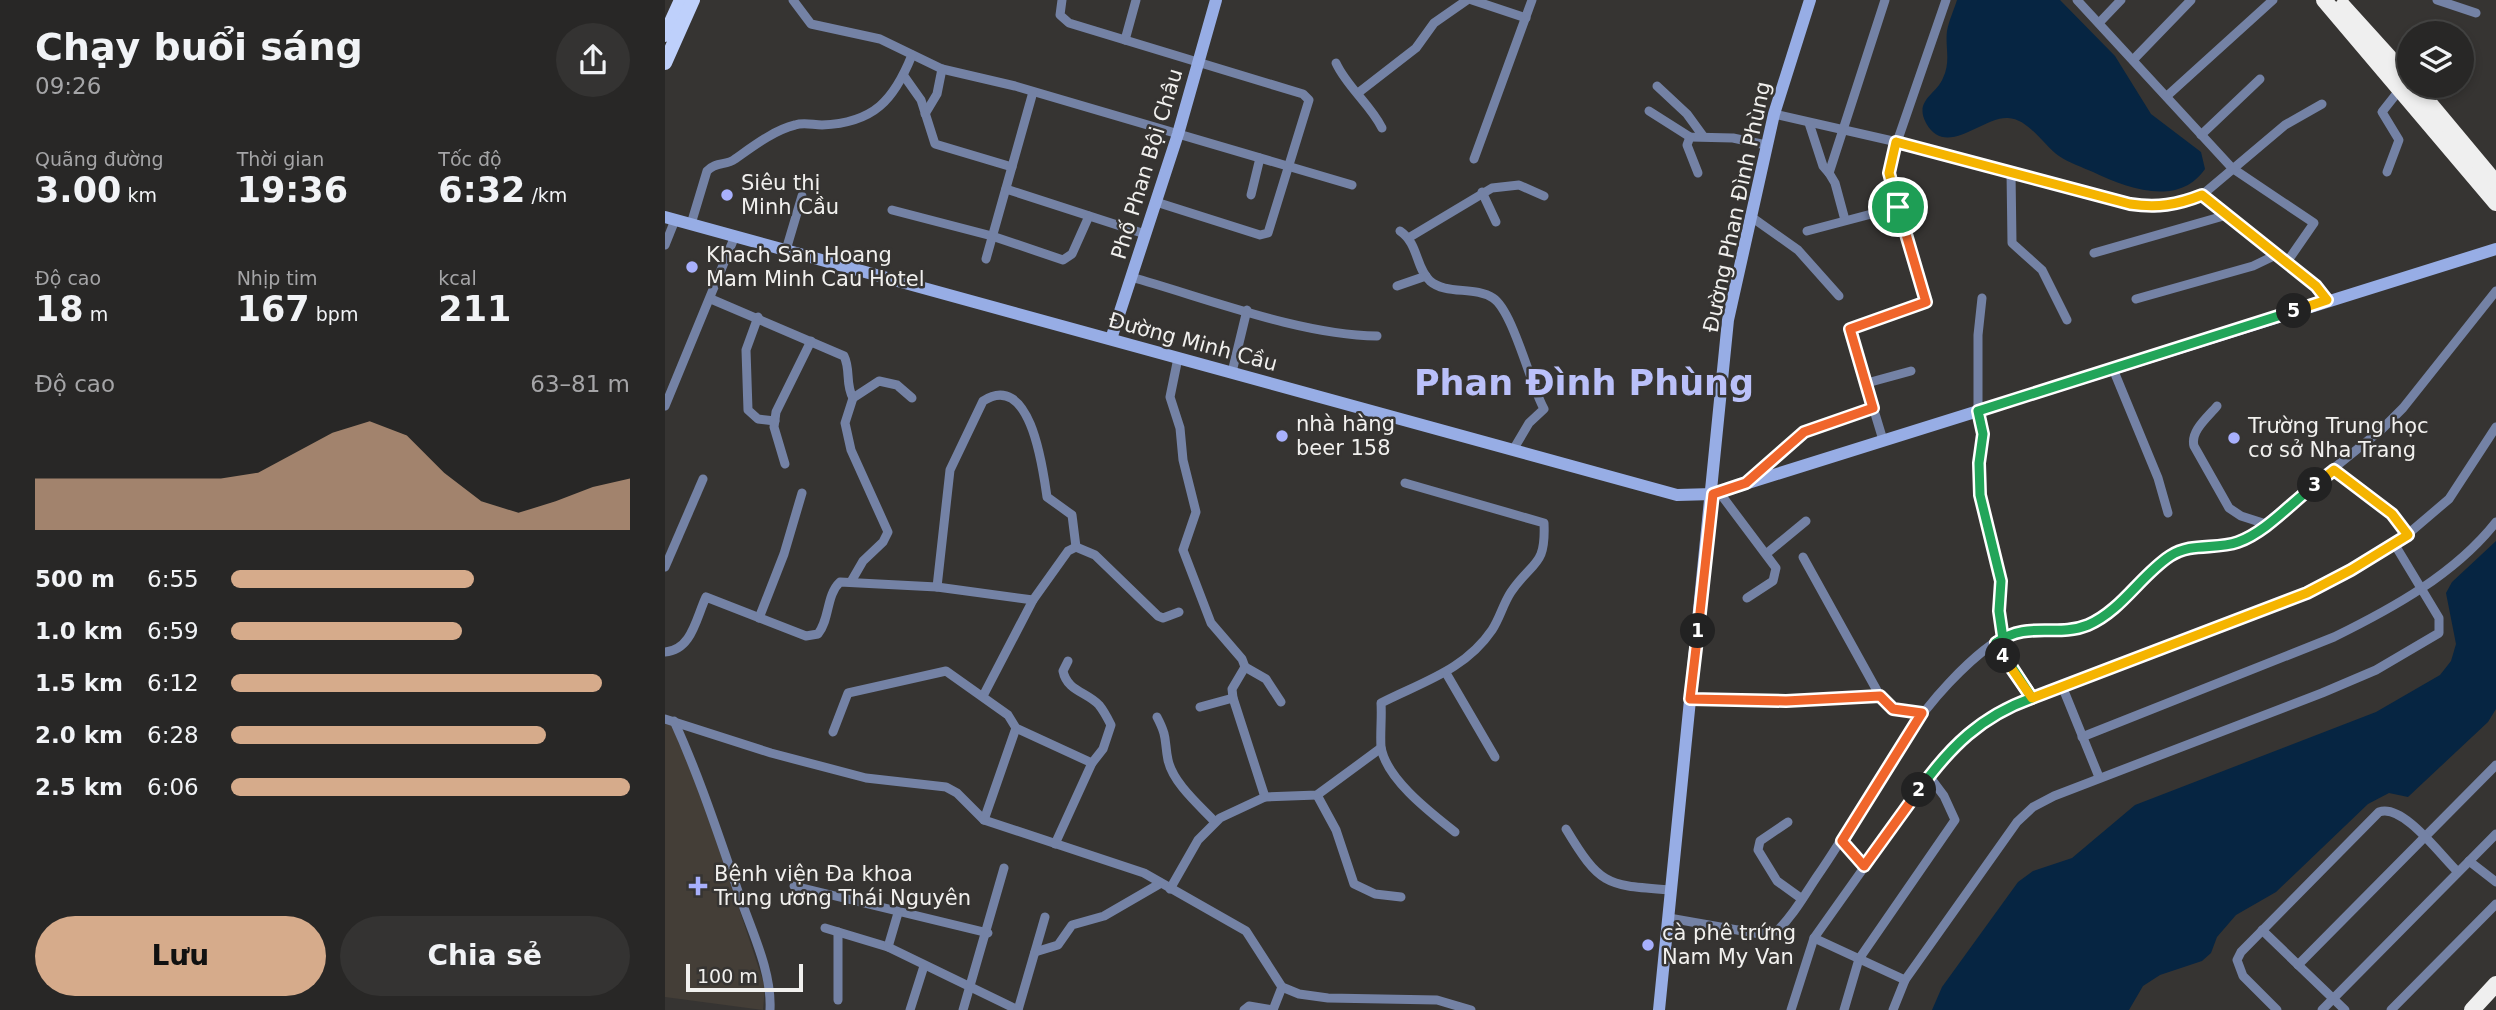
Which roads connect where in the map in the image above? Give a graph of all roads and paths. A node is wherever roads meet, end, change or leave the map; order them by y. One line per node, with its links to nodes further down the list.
1 (681, 0): 22 (main road)
2 (693, 0): 22 (main road)
3 (793, 0): 24 (street)
4 (1062, 0): 23 (street)
5 (1136, 0): 23 (street)
6 (1216, 0): 27 (street, Phố Phan Bội Châu)
7 (1470, 0): 20 (street); 36 (street)
8 (1532, 0): 20 (street)
9 (1810, 0): 44 (street, Đường Phan Đình Phùng)
10 (1885, 0): 47 (street)
11 (1946, 0): 52 (street)
12 (2077, 0): 21 (street)
13 (2121, 0): 21 (street)
14 (2191, 0): 25 (street)
15 (2273, 0): 37 (street)
16 (2324, 0): 31 (highway)
17 (2338, 0): 30 (highway)
18 (2437, 0): 19 (street)
19 (2476, 13)
20 (1526, 18): 55 (street)
21 (2099, 23): 25 (street)
22 (671, 24): 26 (main road)
23 (1125, 40): 27 (street)
24 (912, 55): 29 (street); 32 (street)
25 (2133, 60): 37 (street)
26 (665, 63)
27 (1198, 63): 48 (street, Phố Phan Bội Châu); 57 (street)
28 (1336, 63): 36 (street)
29 (942, 69): 35 (street); 43 (street)
30 (2397, 69)
31 (2397, 71)
32 (904, 76): 43 (street); 81 (street)
33 (2260, 79): 49 (street)
34 (1657, 86): 50 (street)
35 (1033, 92): 48 (street); 56 (street)
36 (1358, 93): 46 (street)
37 (2167, 96): 49 (street)
38 (2397, 96): 60 (street)
39 (2420, 98): 72 (highway)
40 (2422, 98): 63 (highway)
41 (2322, 104): 58 (street)
42 (1649, 111): 51 (street)
43 (925, 114): 56 (street)
44 (1774, 114): 45 (street); 53 (street, Đường Phan Đình Phùng)
45 (1809, 123): 47 (street); 62 (street)
46 (1382, 128)
47 (1840, 131): 52 (street); 62 (street)
48 (1178, 134): 54 (street); 71 (street, Phố Phan Bội Châu)
49 (2201, 135): 58 (street)
50 (1703, 136): 51 (street); 53 (street)
51 (1690, 137): 61 (street)
52 (1896, 142): 59 (street); 73 (street)
53 (1766, 145): 77 (street, Đường Phan Đình Phùng)
54 (1260, 158): 57 (street); 67 (street)
55 (1475, 159)
56 (1012, 167): 65 (street)
57 (1290, 167): 64 (street); 71 (street)
58 (2232, 168): 68 (street); 94 (street)
59 (2011, 172): 68 (street); 106 (street)
60 (2387, 172)
61 (1698, 173)
62 (1829, 173): 79 (street)
63 (2496, 183)
64 (1352, 185)
65 (1006, 190): 76 (street); 86 (street)
66 (1482, 192): 70 (street); 80 (street); 87 (street)
67 (1251, 195)
68 (2202, 195): 75 (street)
69 (802, 196): 90 (street)
70 (1544, 196)
71 (1156, 202): 84 (street, Phố Phan Bội Châu)
72 (2496, 203)
73 (1898, 207): 79 (street); 114 (street)
74 (892, 210): 86 (street)
75 (2227, 215): 91 (street); 92 (street)
76 (1089, 216): 84 (street); 86 (street)
77 (1751, 216): 99 (street); 131 (street, Đường Phan Đình Phùng)
78 (670, 218): 81 (street, Đường Minh Cầu); 88 (street)
79 (1845, 220): 83 (street)
80 (1496, 222)
81 (691, 224): 85 (street, Đường Minh Cầu)
82 (1400, 231): 87 (street)
83 (1807, 231)
84 (1145, 234): 96 (street, Phố Phan Bội Châu)
85 (735, 236): 90 (street, Đường Minh Cầu); 101 (street)
86 (992, 236): 93 (street)
87 (1410, 237): 95 (street)
88 (665, 245)
89 (2496, 249): 103 (street, Đường Minh Cầu)
90 (786, 250): 108 (street, Đường Minh Cầu)
91 (2094, 253)
92 (2278, 254): 94 (street); 102 (street)
93 (986, 259)
94 (2287, 262): 103 (street)
95 (1426, 276): 97 (street); 124 (street)
96 (1131, 277): 104 (street); 108 (street, Phố Phan Bội Châu)
97 (1397, 286)
98 (2496, 291): 126 (street)
99 (1839, 296)
100 (1982, 298): 120 (street)
101 (711, 299): 105 (street); 117 (street)
102 (2136, 299)
103 (2327, 300): 111 (street, Đường Minh Cầu)
104 (1247, 310): 107 (street); 113 (street)
105 (758, 317): 109 (street); 121 (street)
106 (2067, 320)
107 (1377, 335)
108 (1111, 339): 110 (street, Đường Minh Cầu)
109 (811, 341): 115 (street); 121 (street)
110 (1178, 358): 113 (street, Đường Minh Cầu); 152 (street)
111 (2113, 369): 120 (street, Đường Minh Cầu); 132 (street)
112 (1911, 371): 114 (street)
113 (1232, 372): 124 (street, Đường Minh Cầu)
114 (1867, 383): 119 (street)
115 (853, 398): 116 (street); 142 (street)
116 (912, 398)
117 (665, 406)
118 (2217, 406): 135 (street)
119 (1873, 408): 123 (street); 129 (street)
120 (1978, 411): 123 (street, Đường Minh Cầu); 149 (street)
121 (775, 421): 125 (street)
122 (2495, 429): 136 (street)
123 (1883, 440): 129 (street, Đường Minh Cầu)
124 (1513, 450): 131 (street, Đường Minh Cầu)
125 (785, 464)
126 (2334, 470): 135 (street); 136 (street)
127 (703, 479): 141 (street)
128 (1405, 483): 153 (street)
129 (1746, 483): 131 (street, Đường Minh Cầu)
130 (802, 493): 148 (street)
131 (1716, 493): 139 (street); 159 (street, Đường Phan Đình Phùng)
132 (2168, 513)
133 (1806, 521): 139 (street)
134 (2496, 522): 144 (street)
135 (2266, 524): 149 (street)
136 (2408, 535): 137 (street)
137 (2395, 545): 144 (street); 154 (street)
138 (1076, 547): 143 (street); 146 (street); 147 (street)
139 (1766, 554): 145 (street)
140 (1803, 557): 156 (street)
141 (665, 567)
142 (852, 580): 143 (street); 148 (street)
143 (937, 587): 146 (street)
144 (2421, 587): 167 (street); 173 (street)
145 (1747, 598)
146 (1033, 600): 155 (street)
147 (1179, 612)
148 (759, 618): 150 (street)
149 (1999, 641): 158 (street); 162 (street)
150 (665, 652)
151 (1068, 661): 170 (street)
152 (1245, 667): 157 (street); 160 (street)
153 (1446, 673): 168 (street); 169 (street)
154 (2062, 686): 158 (street); 167 (street)
155 (983, 696): 165 (street); 166 (street)
156 (1880, 696): 159 (street); 162 (street)
157 (1233, 698): 161 (street); 175 (street)
158 (2032, 698): 172 (street)
159 (1690, 699): 192 (street, Đường Phan Đình Phùng)
160 (1281, 702)
161 (1200, 707)
162 (1922, 713): 183 (street)
163 (1157, 717): 177 (street)
164 (669, 720): 176 (street); 215 (street)
165 (1016, 728): 170 (street); 176 (street)
166 (834, 733)
167 (2082, 737): 173 (street)
168 (1381, 748): 174 (street); 180 (street)
169 (1495, 757)
170 (1092, 763): 184 (street)
171 (2496, 765): 182 (street)
172 (1929, 776): 186 (street); 206 (street)
173 (2099, 777): 209 (street)
174 (1317, 795): 175 (street); 193 (street)
175 (1265, 797): 177 (street)
176 (984, 820): 184 (street)
177 (1215, 822): 191 (street)
178 (1788, 822): 194 (street)
179 (1566, 829): 192 (street)
180 (1455, 832)
181 (2496, 834): 185 (street)
182 (2425, 837): 188 (street); 200 (street); 207 (street)
183 (1842, 841): 186 (street); 194 (street)
184 (1055, 844): 191 (street)
185 (2469, 861): 188 (street); 189 (street)
186 (1864, 866): 203 (street)
187 (1004, 868): 202 (street)
188 (2458, 872): 213 (street)
189 (2496, 882)
190 (794, 886): 196 (street)
191 (1165, 886): 205 (street); 212 (street)
192 (1671, 890): 198 (street, Đường Phan Đình Phùng)
193 (1401, 897)
194 (1802, 899): 198 (street)
195 (2496, 904): 229 (street)
196 (898, 913): 202 (street); 204 (street)
197 (1045, 917): 205 (street)
198 (1669, 918): 222 (street, Đường Phan Đình Phùng)
199 (825, 928): 201 (street)
200 (2262, 930): 207 (street); 226 (street)
201 (838, 932): 204 (street); 214 (street)
202 (988, 933): 211 (street)
203 (1814, 938): 206 (street); 223 (street)
204 (888, 947): 208 (street)
205 (1035, 952): 218 (street)
206 (1859, 959): 209 (street); 224 (street)
207 (2298, 964): 213 (street)
208 (924, 966): 211 (street); 216 (street)
209 (1905, 980): 225 (street)
210 (2496, 984): 230 (highway)
211 (973, 986): 217 (street); 218 (street)
212 (1282, 987): 220 (street); 221 (street)
213 (2333, 999): 227 (street); 228 (street)
214 (838, 1000)
215 (770, 1010)
216 (910, 1010)
217 (963, 1010)
218 (1018, 1010)
219 (1244, 1010): 220 (street)
220 (1273, 1010)
221 (1471, 1010)
222 (1659, 1010)
223 (1791, 1010)
224 (1844, 1010)
225 (1893, 1010)
226 (2277, 1010)
227 (2322, 1010)
228 (2345, 1010)
229 (2391, 1010)
230 (2472, 1010)

